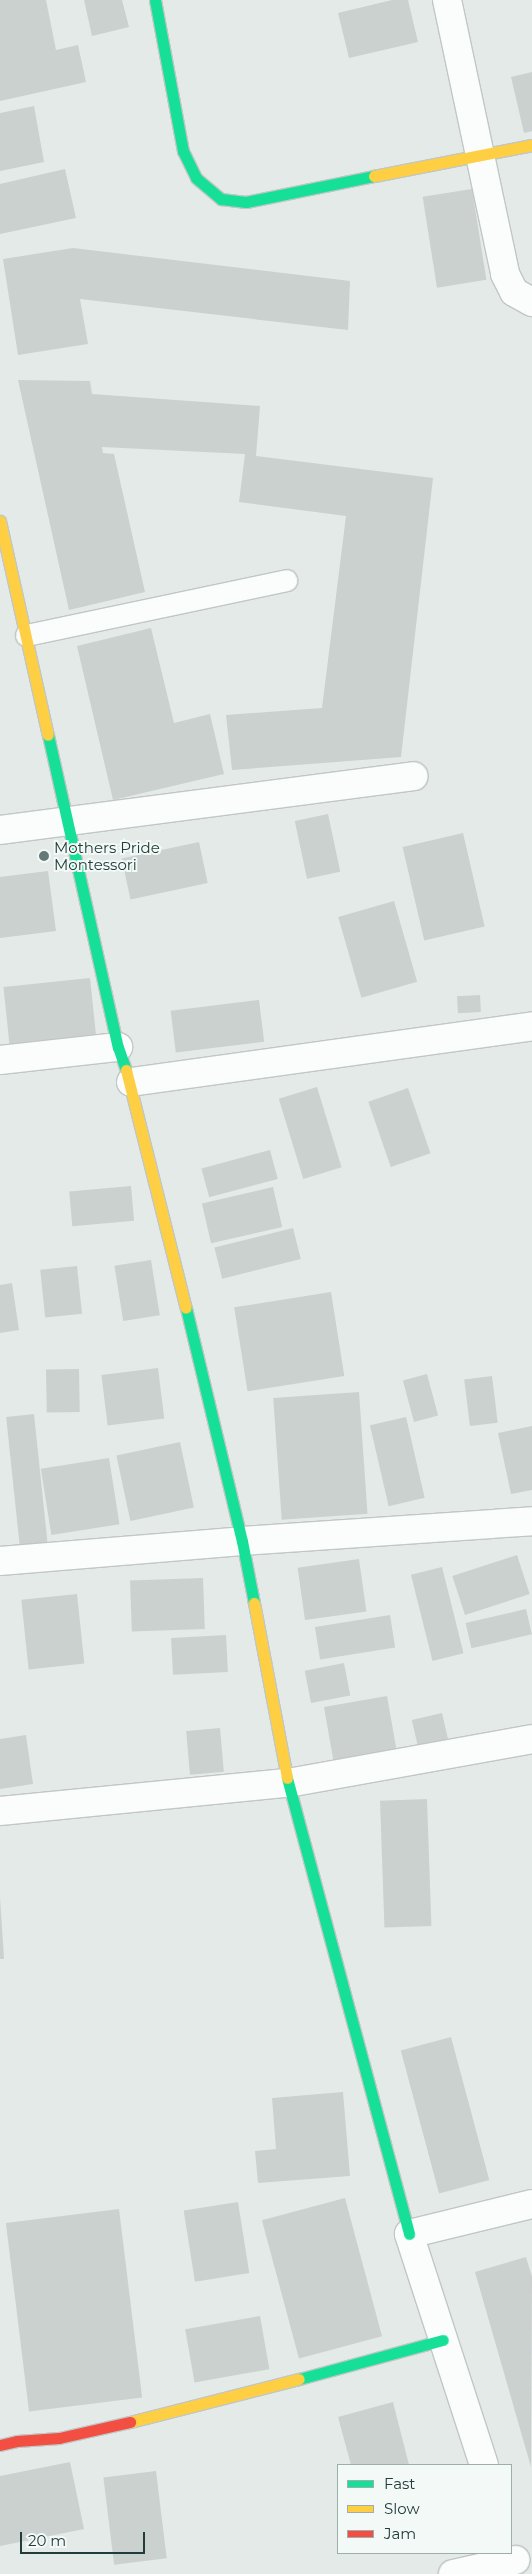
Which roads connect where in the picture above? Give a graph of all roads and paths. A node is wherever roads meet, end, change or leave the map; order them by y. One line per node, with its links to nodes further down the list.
1 (155, 0): 4 (street)
2 (447, 0): 4 (street)
3 (532, 145): 4 (street)
4 (481, 155): 5 (street)
5 (532, 302)
6 (0, 521): 8 (street)
7 (286, 580): 9 (lane)
8 (7, 586): 9 (street)
9 (26, 635): 11 (street)
10 (413, 776): 11 (street)
11 (68, 821): 12 (street); 14 (street)
12 (0, 830)
13 (532, 1026): 16 (street)
14 (118, 1047): 15 (street); 16 (street)
15 (0, 1060)
16 (131, 1082): 18 (street)
17 (532, 1522): 18 (street)
18 (242, 1541): 19 (street); 21 (street)
19 (0, 1561)
20 (532, 1739): 21 (street)
21 (288, 1784): 22 (street); 24 (street)
22 (0, 1811)
23 (532, 2204): 24 (street)
24 (409, 2234): 25 (street)
25 (443, 2340): 26 (street); 27 (street)
26 (0, 2445)
27 (484, 2464)
28 (515, 2560): 29 (street)
29 (454, 2574)

